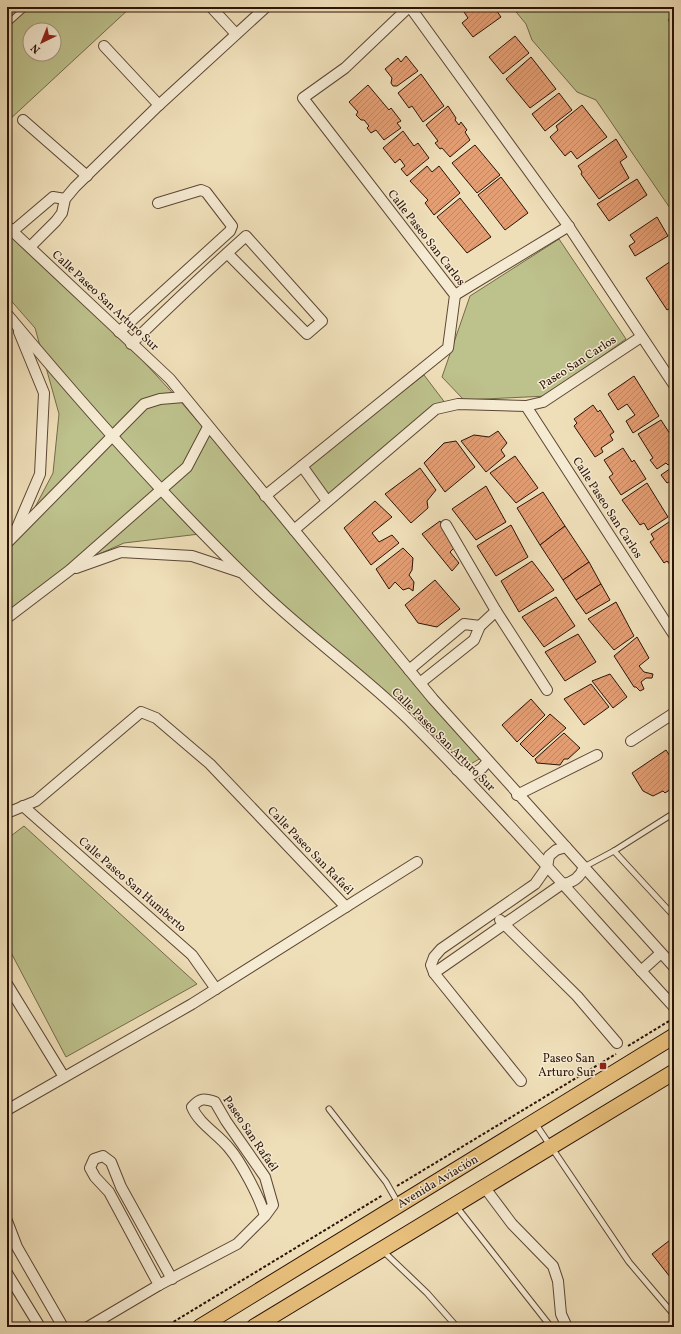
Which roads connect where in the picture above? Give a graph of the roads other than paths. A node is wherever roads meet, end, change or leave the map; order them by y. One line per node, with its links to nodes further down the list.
1 (26, 7): 5 (lane)
2 (211, 7): 6 (street)
3 (266, 7): 6 (street)
4 (410, 7): 13 (street, Calle Paseo San Carlos); 17 (street, Calle Paseo San Carlos)
5 (7, 24)
6 (236, 34): 8 (street)
7 (104, 46): 8 (street)
8 (158, 105): 10 (street)
9 (23, 120): 10 (street)
10 (87, 176): 11 (street)
11 (65, 199): 14 (street); 15 (street)
12 (158, 203): 20 (street)
13 (569, 226): 17 (street); 21 (street, Calle Paseo San Carlos)
14 (10, 228): 15 (street, Calle Paseo San Arturo Sur)
15 (30, 247): 20 (street, Calle Paseo San Arturo Sur)
16 (227, 254): 16 (street); 22 (street)
17 (455, 295): 28 (street, Calle Paseo San Carlos)
18 (7, 314): 19 (street, Calle Paseo San Arturo Sur)
19 (16, 324): 27 (street, Calle Paseo San Arturo Sur); 34 (street)
20 (119, 332): 22 (street, Calle Paseo San Arturo Sur)
21 (641, 337): 23 (street, Calle Paseo San Carlos); 25 (street, Paseo San Carlos)
22 (132, 344): 24 (street, Calle Paseo San Arturo Sur)
23 (674, 386)
24 (184, 397): 26 (street, Calle Paseo San Arturo Sur); 27 (street)
25 (526, 406): 31 (street); 40 (street, Calle Paseo San Carlos)
26 (208, 427): 29 (street); 30 (street, Calle Paseo San Arturo Sur)
27 (111, 436): 29 (street, Calle Paseo San Arturo Sur); 34 (street)
28 (302, 466): 30 (street, Calle Paseo San Carlos); 31 (street)
29 (161, 490): 35 (street); 36 (street, Calle Paseo San Arturo Sur)
30 (265, 496): 33 (street, Calle Paseo San Arturo Sur)
31 (327, 501): 33 (street)
32 (446, 525): 37 (street)
33 (294, 530): 41 (street, Calle Paseo San Arturo Sur)
34 (10, 540)
35 (70, 570): 36 (street); 38 (street)
36 (244, 574): 48 (street, Calle Paseo San Arturo Sur)
37 (496, 611): 39 (street); 43 (street)
38 (7, 618)
39 (480, 626): 41 (street); 42 (street)
40 (674, 635)
41 (410, 670): 42 (street, Calle Paseo San Arturo Sur)
42 (420, 683): 47 (street, Calle Paseo San Arturo Sur)
43 (547, 690)
44 (674, 713): 45 (street)
45 (631, 741)
46 (597, 755): 49 (street)
47 (488, 761): 48 (street); 49 (street, Calle Paseo San Arturo Sur)
48 (458, 770): 56 (street, Calle Paseo San Arturo Sur)
49 (517, 794): 53 (street, Calle Paseo San Arturo Sur)
50 (24, 806): 51 (street, Calle Paseo San Rafaél); 59 (street, Calle Paseo San Rafaél); 68 (street, Calle Paseo San Humberto)
51 (7, 813)
52 (674, 813): 54 (lane)
53 (566, 848): 56 (street); 57 (street, Calle Paseo San Arturo Sur)
54 (614, 851): 57 (lane); 61 (lane)
55 (417, 862): 59 (street)
56 (546, 867): 58 (street, Calle Paseo San Arturo Sur); 60 (street)
57 (584, 867): 58 (street); 63 (street, Calle Paseo San Arturo Sur)
58 (562, 884): 62 (street); 65 (street, Calle Paseo San Arturo Sur)
59 (346, 907): 68 (street, Calle Paseo San Rafaél)
60 (495, 913): 62 (street); 66 (street)
61 (672, 914)
62 (503, 924): 66 (street); 71 (street)
63 (661, 953): 64 (street, Calle Paseo San Arturo Sur); 65 (street)
64 (674, 968)
65 (641, 971): 69 (street, Calle Paseo San Arturo Sur)
66 (434, 973): 74 (street)
67 (7, 984): 73 (street)
68 (216, 989): 73 (street, Calle Paseo San Rafaél)
69 (674, 1007)
70 (674, 1036): 77 (main road, Avenida Aviación)
71 (619, 1047)
72 (674, 1072): 78 (main road)
73 (64, 1077): 76 (street, Calle Paseo San Rafaél)
74 (521, 1081)
75 (329, 1109): 80 (lane)
76 (7, 1110)
77 (535, 1123): 78 (lane); 80 (main road, Avenida Aviación)
78 (552, 1147): 79 (main road); 88 (lane)
79 (484, 1188): 81 (main road); 96 (street)
80 (400, 1205): 92 (main road, Avenida Aviación)
81 (456, 1205): 84 (main road); 95 (lane)
82 (265, 1216): 82 (street, Paseo San Rafaél); 86 (street, Paseo San Rafaél)
83 (7, 1221): 90 (street)
84 (382, 1250): 93 (main road); 94 (lane)
85 (7, 1273): 89 (street)
86 (172, 1279): 87 (street, Paseo San Rafaél); 87 (street)
87 (159, 1285): 91 (street, Paseo San Rafaél)
88 (674, 1314)
89 (40, 1327)
90 (63, 1327)
91 (88, 1327)
92 (200, 1327)
93 (254, 1327)
94 (457, 1327)
95 (551, 1327)
96 (567, 1327)

